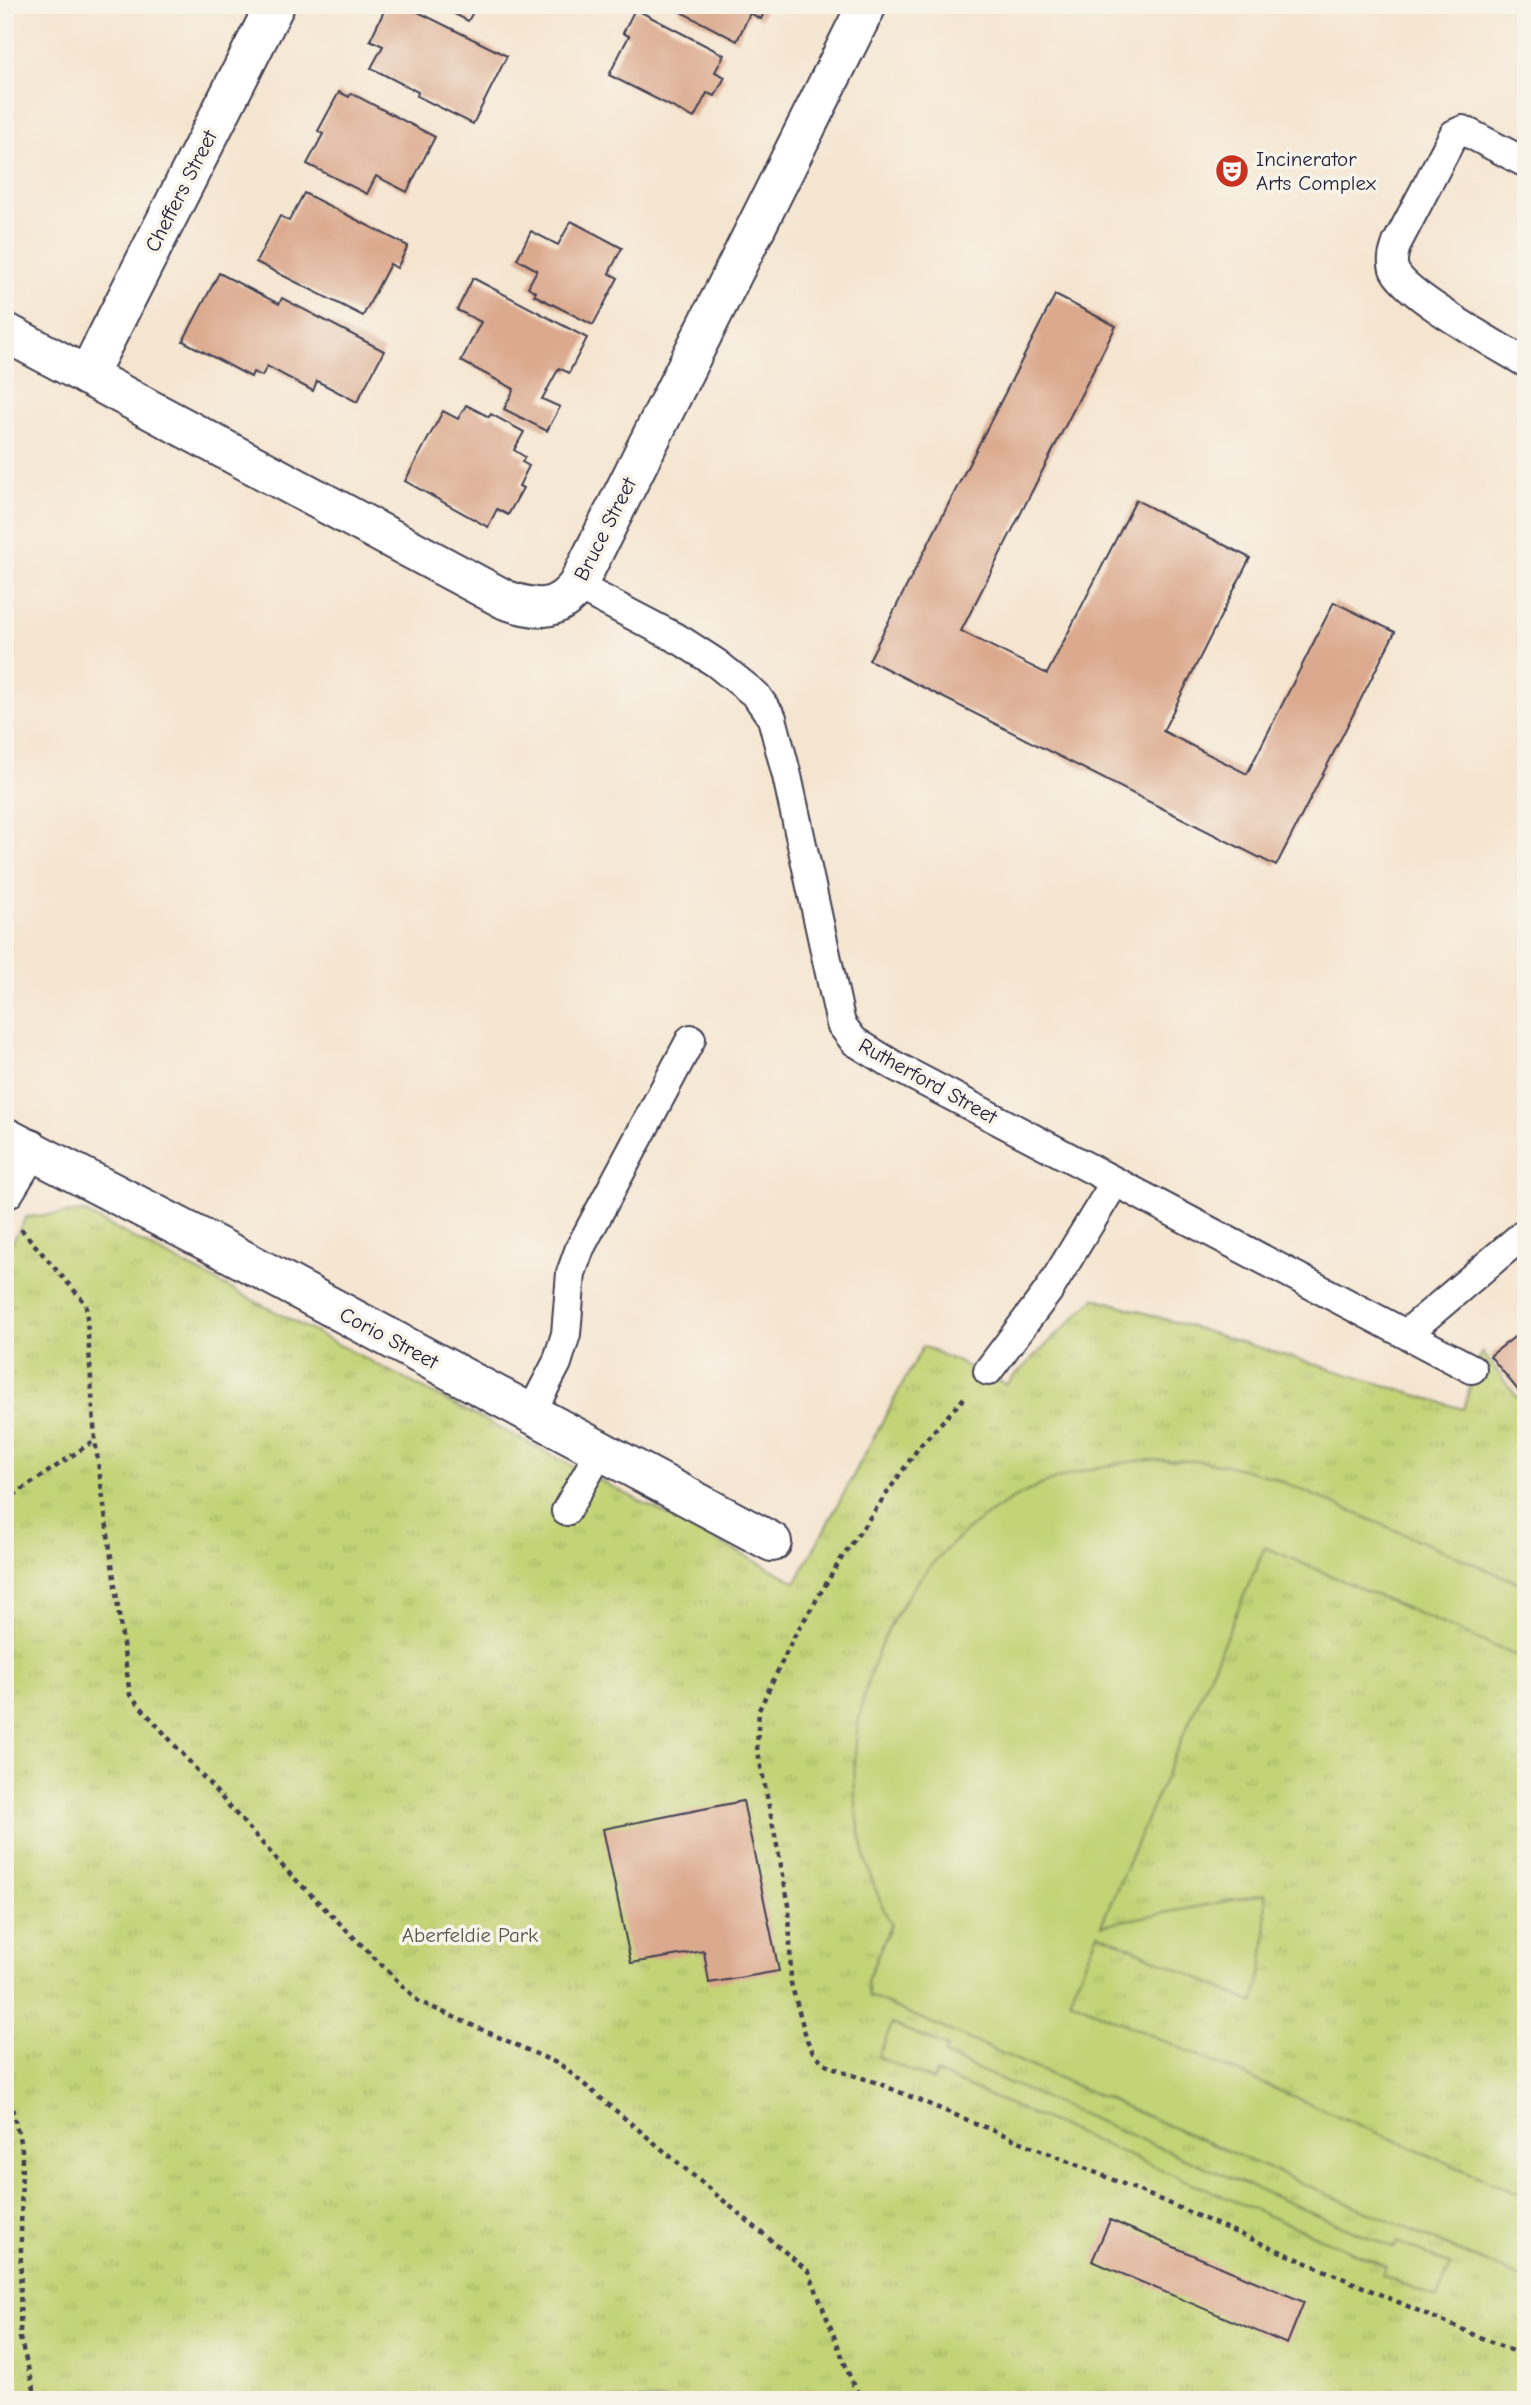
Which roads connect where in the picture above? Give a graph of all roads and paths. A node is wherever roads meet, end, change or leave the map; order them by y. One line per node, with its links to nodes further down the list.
1 (275, 5): 6 (street, Cheffers Street)
2 (867, 5): 7 (street, Bruce Street)
3 (1526, 163): 5 (lane)
4 (5, 332): 6 (street, Bruce Street)
5 (1526, 363)
6 (88, 376): 7 (street, Bruce Street)
7 (577, 586): 10 (lane, Rutherford Street)
8 (691, 1039): 16 (lane)
9 (18, 1143): 11 (street); 16 (street, Corio Street)
10 (1115, 1182): 13 (lane, Rutherford Street); 15 (lane)
11 (16, 1205): 17 (path)
12 (1526, 1232): 13 (lane)
13 (1406, 1334): 14 (lane, Rutherford Street)
14 (1472, 1369)
15 (988, 1371): 23 (path)
16 (531, 1413): 18 (street, Corio Street)
17 (95, 1440): 19 (path); 25 (path)
18 (601, 1450): 20 (lane); 21 (street, Corio Street)
19 (5, 1501)
20 (566, 1511)
21 (772, 1542)
22 (5, 2079): 24 (path)
23 (1526, 2357)
24 (37, 2400)
25 (863, 2400)

